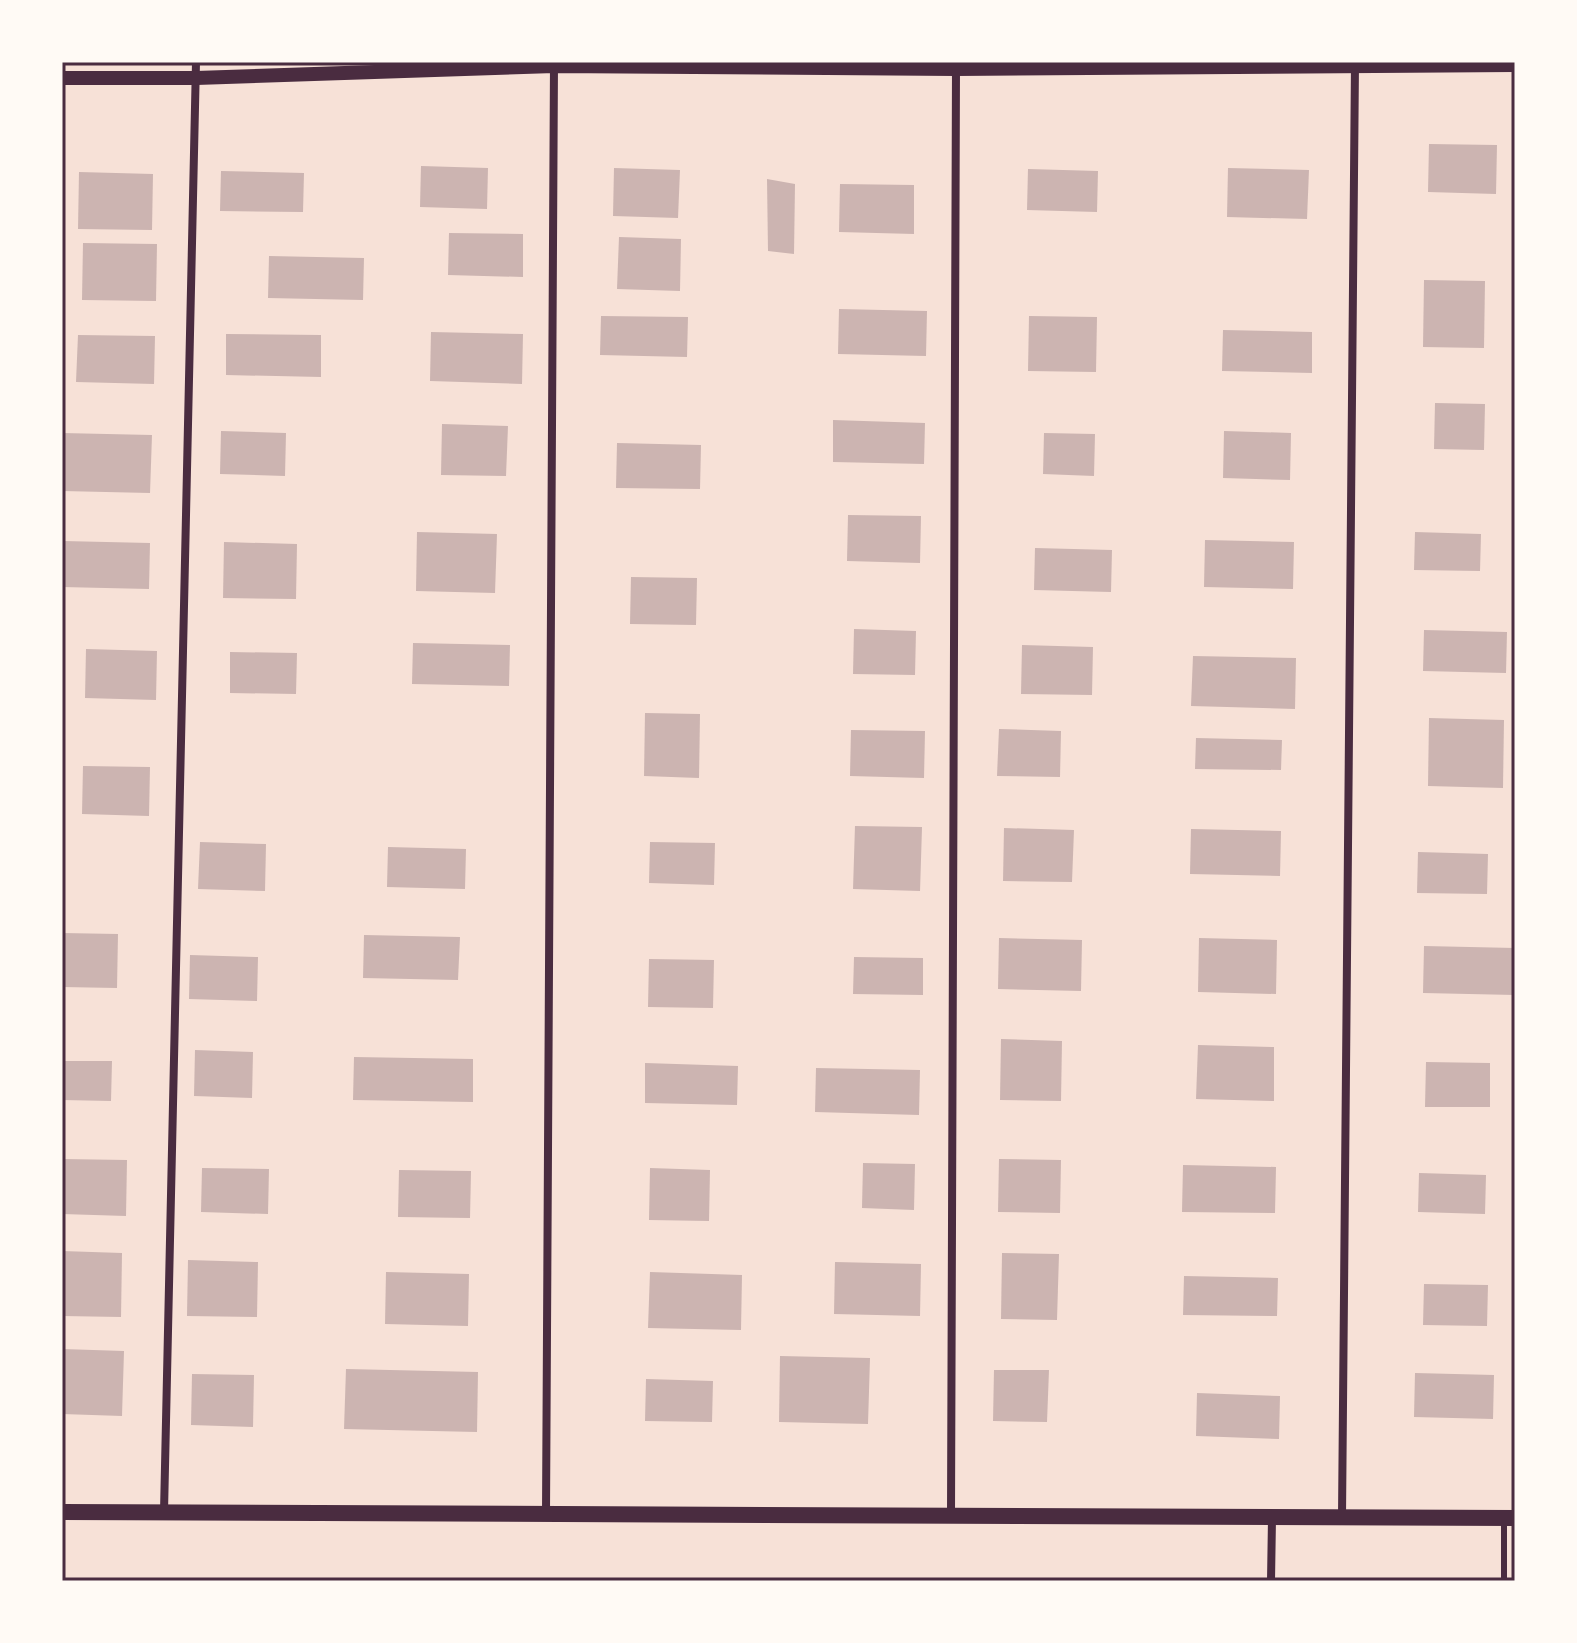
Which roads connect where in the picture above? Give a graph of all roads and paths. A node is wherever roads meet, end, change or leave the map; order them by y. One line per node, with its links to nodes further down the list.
1 (196, 62): 7 (street)
2 (1355, 63): 4 (street); 5 (street); 14 (street)
3 (554, 64): 4 (street); 7 (street); 10 (street)
4 (956, 65): 11 (street)
5 (1515, 65)
6 (62, 78): 7 (street)
7 (196, 78): 9 (street)
8 (62, 1512): 9 (main road)
9 (164, 1513): 10 (main road)
10 (546, 1513): 11 (main road)
11 (951, 1514): 12 (main road)
12 (1272, 1518): 14 (main road); 15 (street)
13 (1510, 1518): 14 (main road); 16 (lane)
14 (1342, 1519)
15 (1271, 1581)
16 (1504, 1581)

